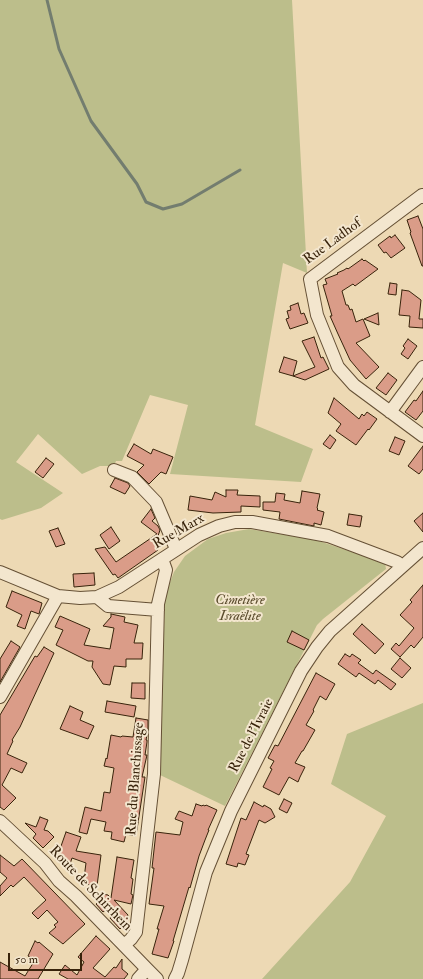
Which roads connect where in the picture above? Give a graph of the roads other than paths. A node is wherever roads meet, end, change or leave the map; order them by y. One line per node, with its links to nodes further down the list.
1 (423, 196): 3 (street, Rue Ladhof)
2 (423, 367): 3 (street)
3 (390, 412): 4 (street, Rue Ladhof)
4 (423, 436)
5 (114, 470): 7 (street)
6 (423, 548): 9 (street, Rue de l'Ivraie)
7 (176, 550): 8 (street, Rue Marx); 9 (street, Rue Marx)
8 (162, 558): 12 (street, Rue Marx); 13 (street, Rue du Blanchissage)
9 (402, 566): 20 (street, Rue de l'Ivraie)
10 (0, 572): 11 (street, Rue Marx)
11 (58, 596): 12 (street, Rue Marx); 14 (street)
12 (97, 597): 13 (street)
13 (158, 610): 16 (street, Rue du Blanchissage)
14 (0, 697)
15 (0, 821): 16 (street, Route de Schirrhein)
16 (124, 945): 17 (street, Route de Schirrhein)
17 (147, 969): 18 (street); 19 (street, Route de Schirrhein)
18 (138, 979)
19 (158, 979)
20 (175, 979)

